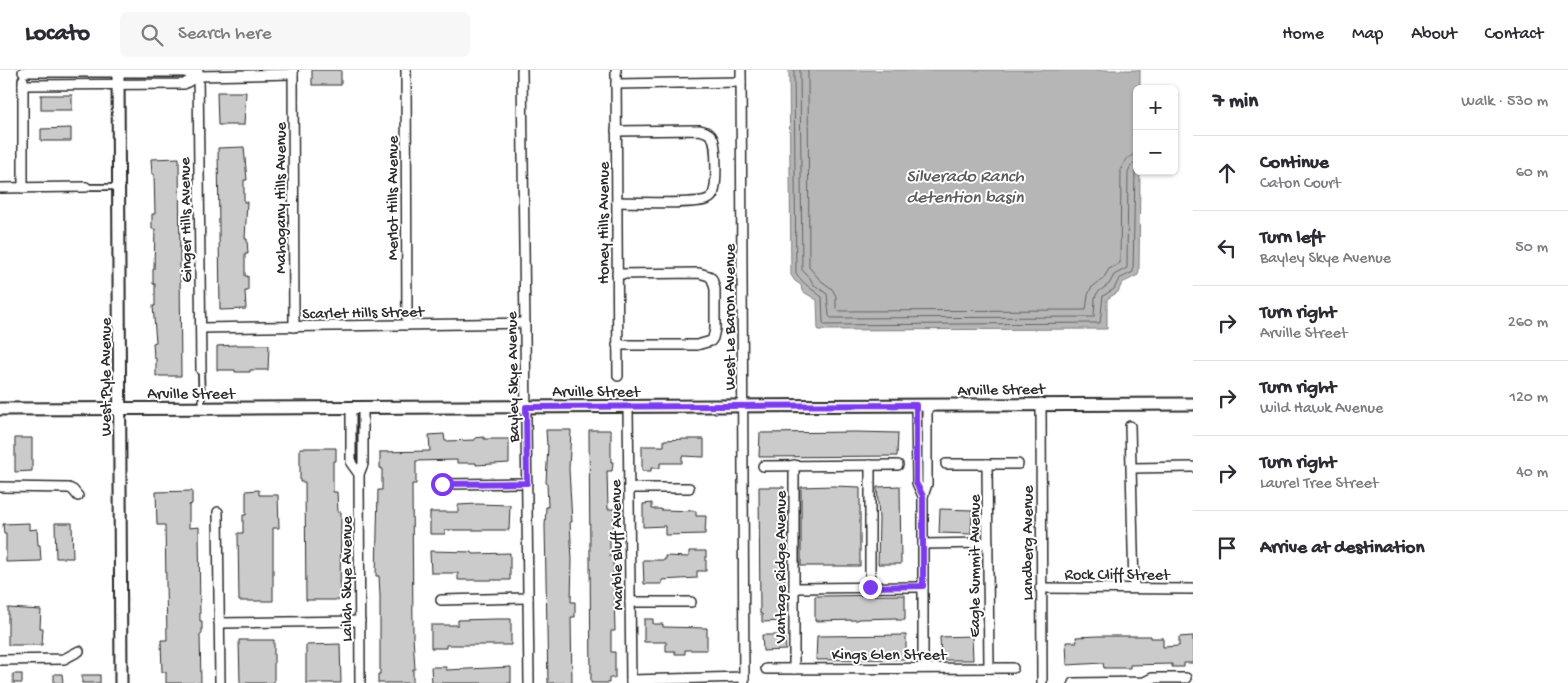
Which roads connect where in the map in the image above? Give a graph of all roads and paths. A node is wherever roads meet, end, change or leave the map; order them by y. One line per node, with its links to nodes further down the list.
1 (406, 70): 23 (street, Merlot Hills Avenue)
2 (522, 70): 22 (street, Bayley Skye Avenue)
3 (616, 70): 11 (street, Honey Hills Avenue)
4 (741, 70): 10 (street, West Le Baron Avenue)
5 (23, 71): 7 (street); 14 (street)
6 (118, 71): 7 (street); 9 (street); 13 (street, West Pyle Avenue)
7 (63, 72): 12 (lane)
8 (293, 72): 9 (street); 24 (street, Mahogany Hills Avenue)
9 (198, 73): 13 (street); 25 (street, Ginger Hills Avenue)
10 (741, 82): 11 (street); 33 (street, West Le Baron Avenue)
11 (616, 84): 15 (street, Honey Hills Avenue)
12 (63, 85): 13 (street); 14 (street)
13 (118, 85): 17 (street, West Pyle Avenue)
14 (23, 86): 19 (street)
15 (616, 130): 20 (street, Honey Hills Avenue); 20 (street)
16 (86, 187): 17 (lane); 19 (street)
17 (119, 187): 37 (street, West Pyle Avenue)
18 (0, 188): 19 (street)
19 (23, 188)
20 (616, 202): 21 (street, Honey Hills Avenue)
21 (617, 274): 26 (street, Honey Hills Avenue); 26 (street)
22 (525, 324): 23 (street, Scarlet Hills Street); 36 (street, Bayley Skye Avenue)
23 (406, 325): 24 (street, Scarlet Hills Street)
24 (294, 327): 25 (street, Scarlet Hills Street)
25 (201, 328): 27 (street, Ginger Hills Avenue)
26 (617, 345): 28 (street, Honey Hills Avenue)
27 (201, 370): 38 (lane)
28 (618, 376)
29 (1041, 403): 30 (street, Arville Street); 31 (street, Arville Street); 65 (street, Landberg Avenue)
30 (1193, 404)
31 (921, 405): 33 (street, Arville Street); 61 (street)
32 (628, 406): 33 (street, Arville Street); 36 (street, Arville Street); 56 (street, Marble Bluff Avenue)
33 (743, 406): 82 (street, West Le Baron Avenue)
34 (351, 407): 35 (street, Arville Street); 38 (street, Arville Street); 41 (street, Lailah Skye Avenue)
35 (364, 407): 36 (street, Arville Street); 42 (street, Lailah Skye Avenue)
36 (526, 407): 53 (street, Bayley Skye Avenue)
37 (120, 408): 38 (street, Arville Street); 39 (street, Arville Street); 85 (street, West Pyle Avenue)
38 (202, 408)
39 (0, 409)
40 (1130, 426): 50 (street)
41 (351, 448): 42 (lane); 52 (street, Lailah Skye Avenue)
42 (363, 448): 52 (street, Lailah Skye Avenue)
43 (946, 464): 44 (street)
44 (987, 464): 45 (street); 60 (street, Eagle Summit Avenue)
45 (1018, 464)
46 (794, 465): 47 (street); 49 (street); 64 (street, Vantage Ridge Avenue)
47 (870, 465): 48 (street); 63 (street)
48 (898, 465)
49 (763, 466)
50 (1132, 468): 51 (street); 66 (street)
51 (1193, 468)
52 (359, 474): 72 (street, Lailah Skye Avenue)
53 (527, 483): 54 (street); 68 (street, Bayley Skye Avenue)
54 (442, 484)
55 (0, 487): 58 (street)
56 (629, 488): 57 (street); 70 (street, Marble Bluff Avenue)
57 (689, 488)
58 (78, 496)
59 (218, 512): 73 (street)
60 (988, 543): 61 (street); 77 (street, Eagle Summit Avenue)
61 (923, 544): 62 (street)
62 (923, 586): 63 (street); 76 (street)
63 (870, 587): 64 (street)
64 (794, 588): 80 (street, Vantage Ridge Avenue)
65 (1040, 588): 66 (street, Rock Cliff Street); 89 (street, Landberg Avenue)
66 (1134, 588): 67 (street, Rock Cliff Street)
67 (1193, 589)
68 (528, 598): 69 (street); 88 (street, Bayley Skye Avenue)
69 (441, 600)
70 (630, 602): 71 (street); 83 (street, Marble Bluff Avenue)
71 (691, 602)
72 (360, 621): 73 (street); 87 (street, Lailah Skye Avenue)
73 (219, 623): 86 (street)
74 (79, 651): 75 (street)
75 (0, 660)
76 (923, 668): 77 (street, Kings Glen Street); 80 (street, Kings Glen Street)
77 (989, 668): 78 (street, Kings Glen Street)
78 (1013, 668)
79 (766, 669): 80 (street, Kings Glen Street)
80 (794, 669)
81 (1186, 678): 84 (street)
82 (744, 680): 83 (street)
83 (631, 682)
84 (1144, 682): 90 (street)
85 (121, 683)
86 (220, 683)
87 (360, 683)
88 (529, 683)
89 (1042, 683)
90 (1073, 683)

